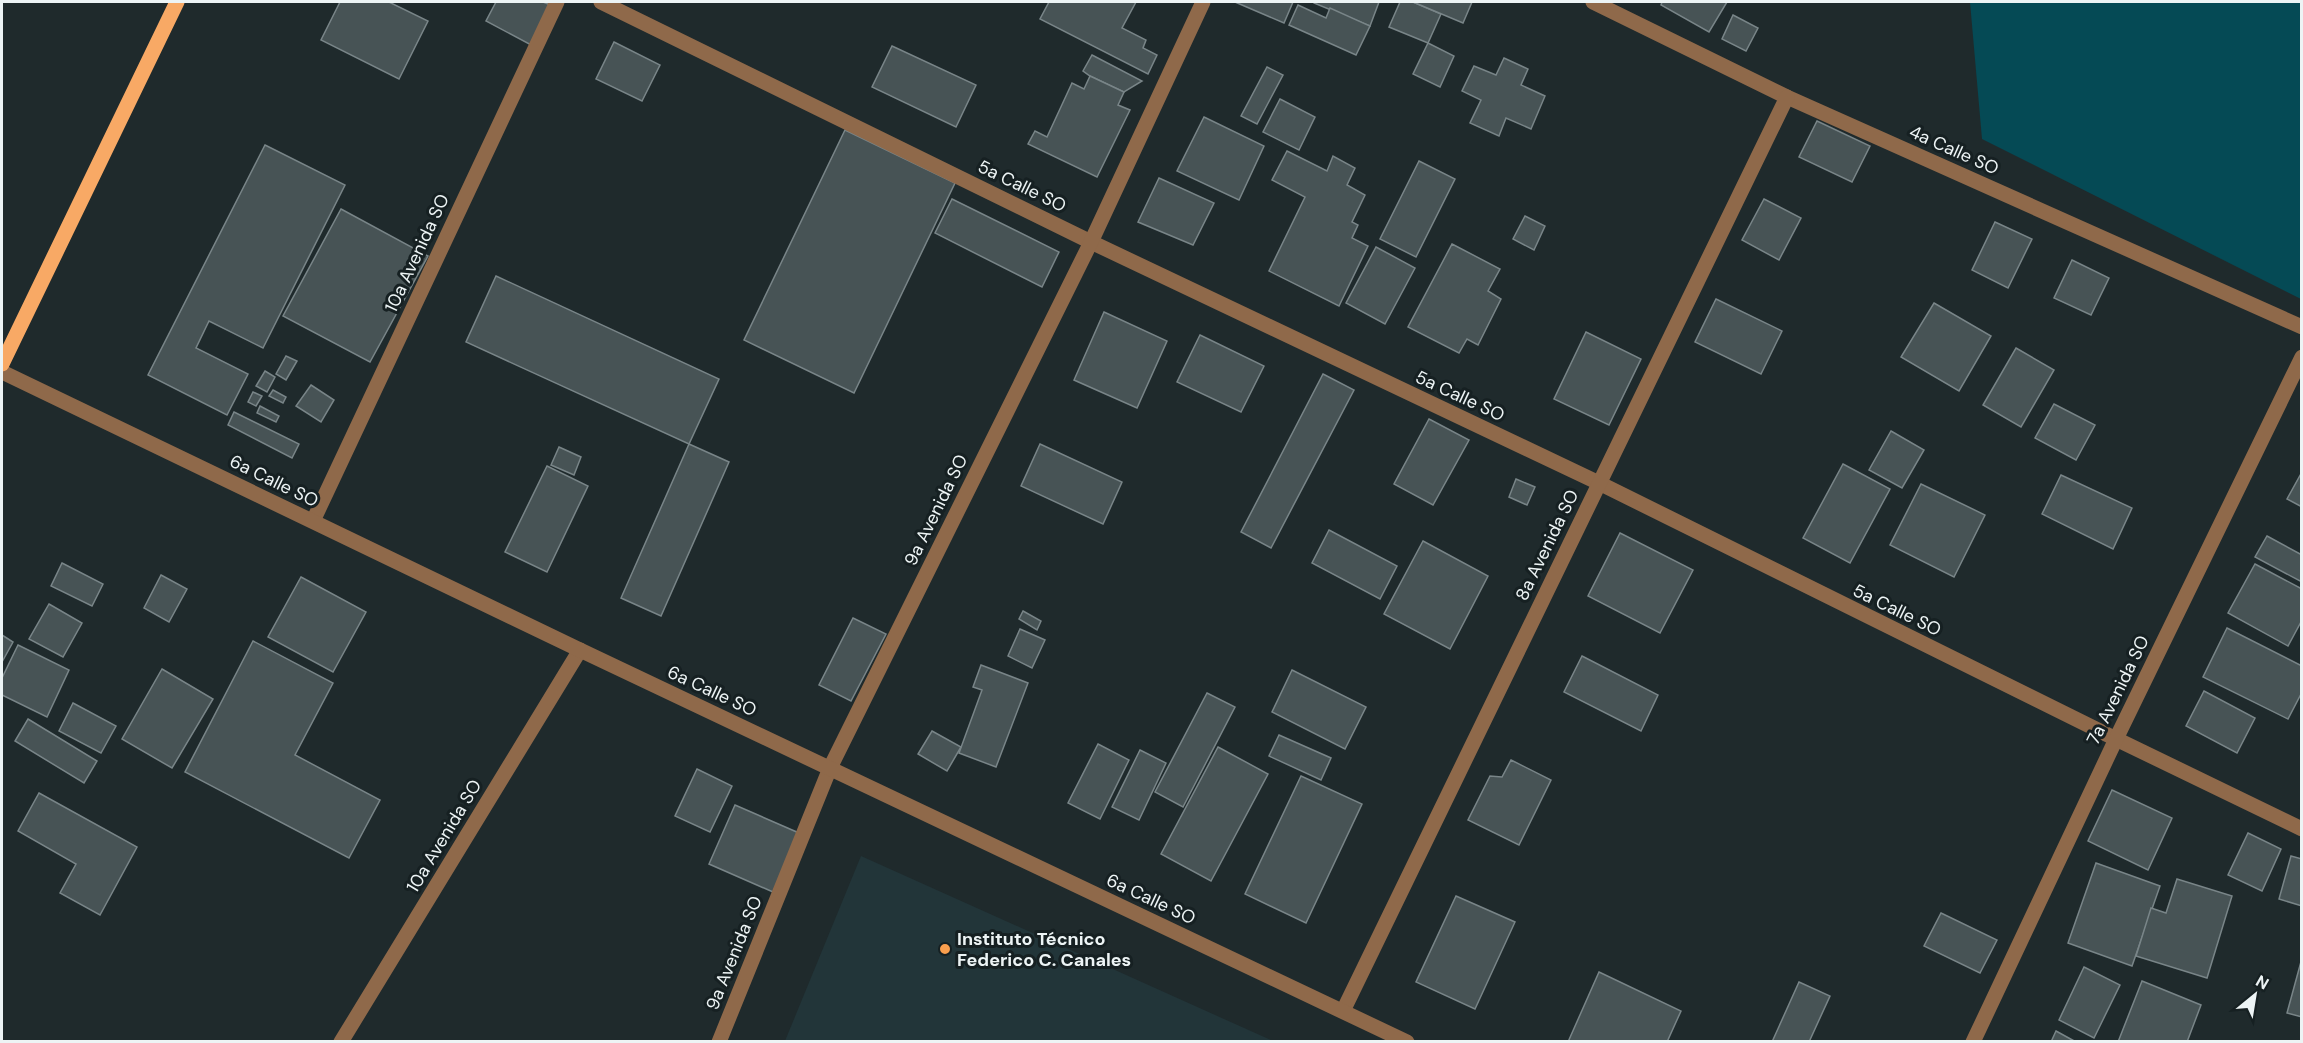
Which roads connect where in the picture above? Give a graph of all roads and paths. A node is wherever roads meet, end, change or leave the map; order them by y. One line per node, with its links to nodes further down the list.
1 (177, 2): 10 (main road)
2 (557, 2): 13 (street, 10a Avenida SO)
3 (601, 2): 7 (street, 5a Calle SO)
4 (1203, 2): 7 (street, 9a Avenida SO)
5 (1593, 2): 6 (street, 4a Calle SO)
6 (1786, 97): 8 (street, 4a Calle SO); 12 (street, 8a Avenida SO)
7 (1091, 242): 12 (street, 5a Calle SO); 16 (street, 9a Avenida SO)
8 (2301, 327)
9 (2301, 357): 15 (street, 7a Avenida SO)
10 (2, 364)
11 (2, 372): 13 (street, 6a Calle SO)
12 (1599, 483): 15 (street, 5a Calle SO); 18 (street, 8a Avenida SO)
13 (313, 521): 14 (street, 6a Calle SO)
14 (579, 650): 16 (street, 6a Calle SO); 19 (street, 10a Avenida SO)
15 (2116, 740): 17 (street, 5a Calle SO); 22 (street, 7a Avenida SO)
16 (830, 768): 18 (street, 6a Calle SO); 20 (street, 9a Avenida SO)
17 (2301, 829)
18 (1343, 1011): 21 (street, 6a Calle SO)
19 (341, 1041)
20 (719, 1041)
21 (1407, 1041)
22 (1973, 1041)

